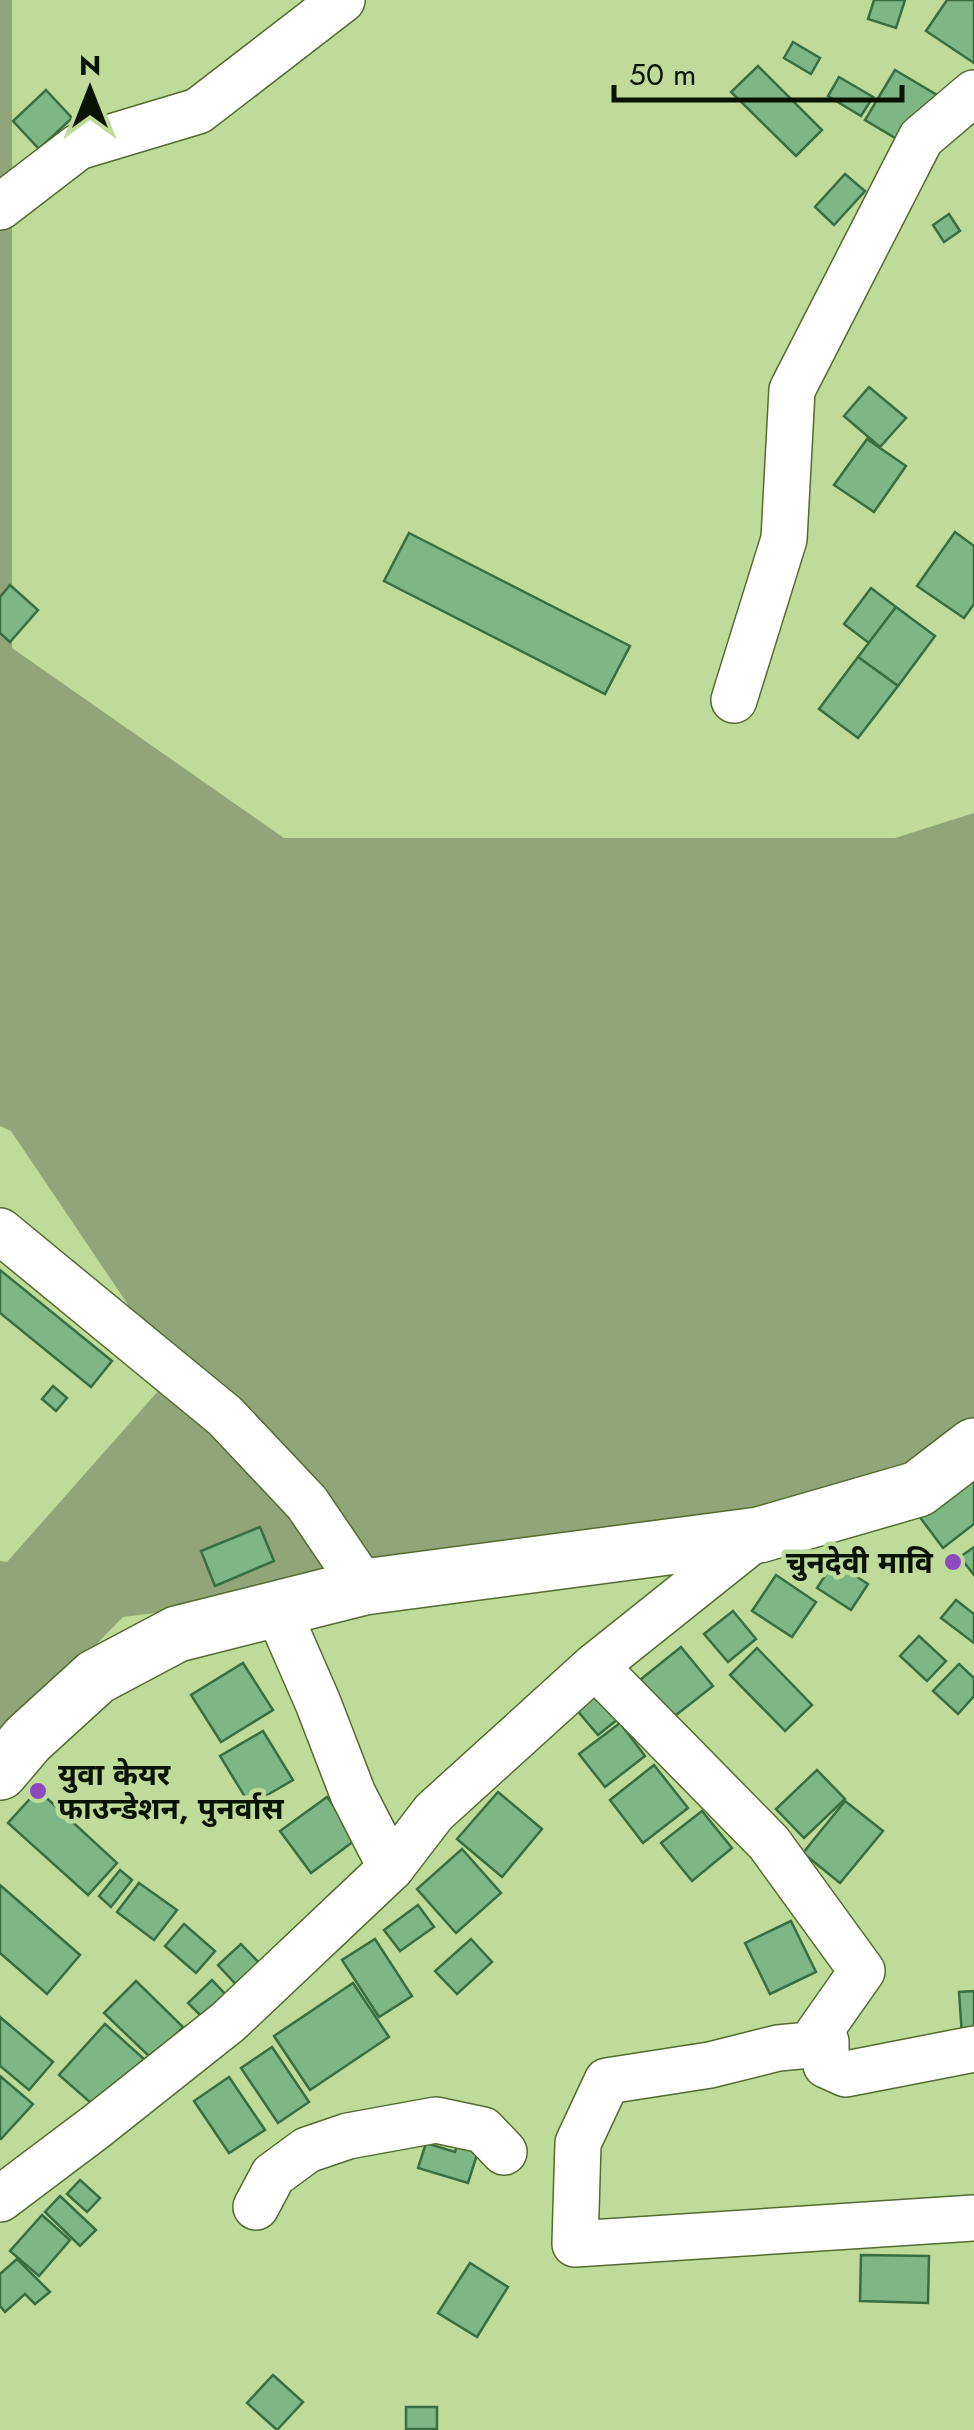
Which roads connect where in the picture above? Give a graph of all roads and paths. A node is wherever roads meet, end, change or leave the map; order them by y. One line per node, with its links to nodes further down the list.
1 (342, 0): 3 (street)
2 (974, 93): 4 (street)
3 (0, 206)
4 (734, 700)
5 (0, 1231): 8 (street)
6 (974, 1446): 7 (street)
7 (759, 1534): 8 (street); 10 (street)
8 (364, 1587): 9 (street)
9 (277, 1609): 11 (street); 12 (street)
10 (595, 1666): 12 (street); 13 (street)
11 (0, 1772)
12 (391, 1868): 16 (street)
13 (810, 2045): 14 (street); 18 (street)
14 (974, 2049)
15 (504, 2152): 17 (street)
16 (0, 2199)
17 (256, 2207)
18 (974, 2218)

